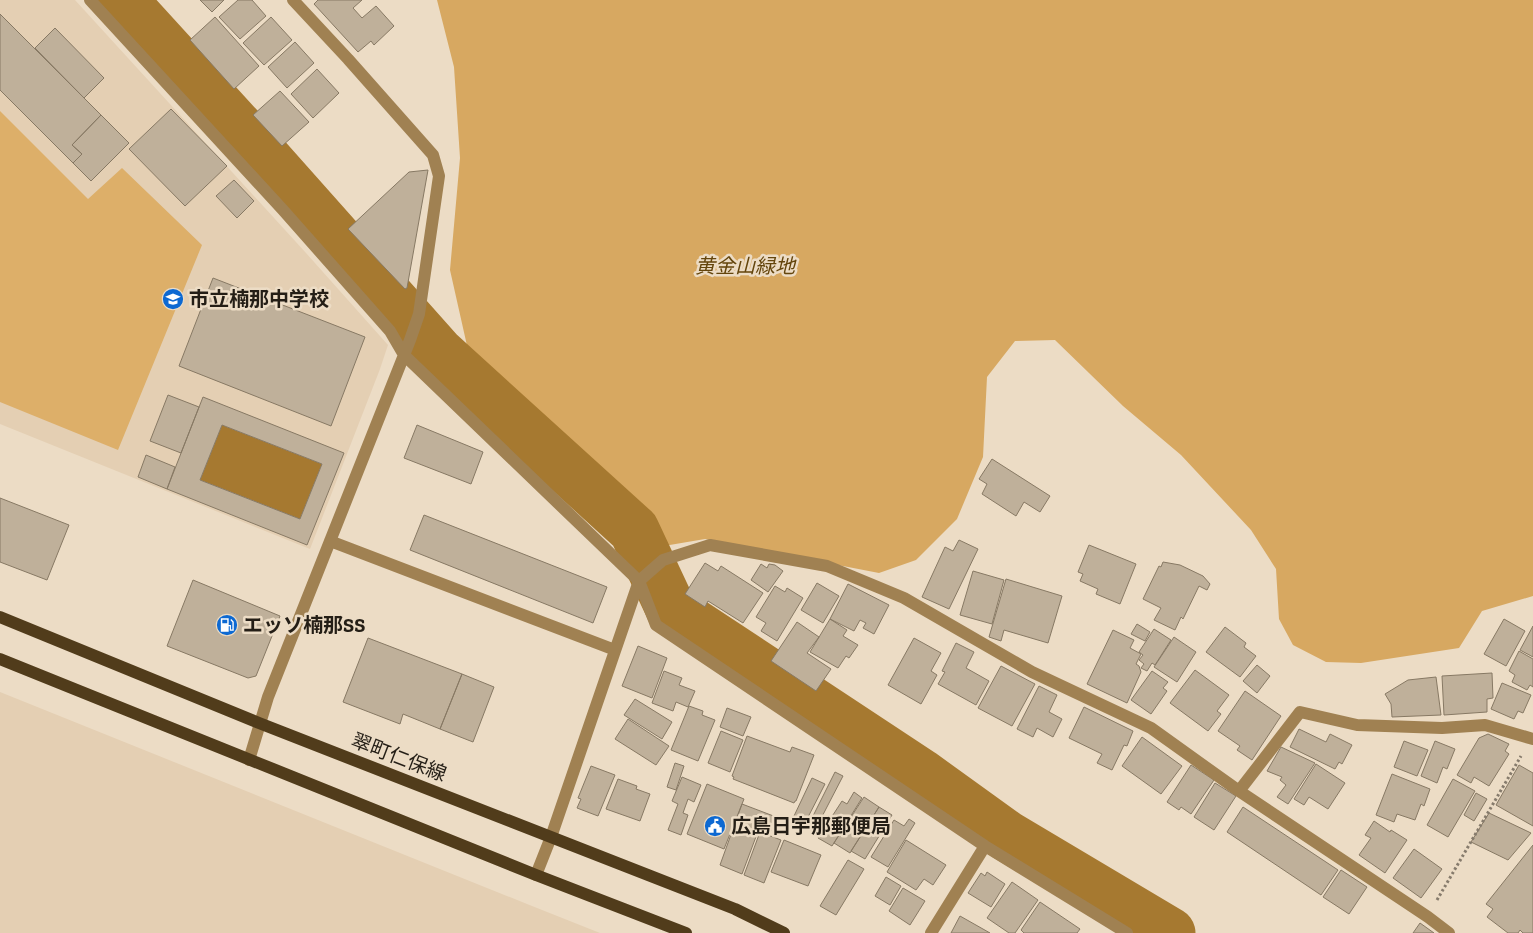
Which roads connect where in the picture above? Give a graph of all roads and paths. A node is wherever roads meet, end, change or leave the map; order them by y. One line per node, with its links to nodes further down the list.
1 (90, 0): 3 (street)
2 (293, 0): 3 (street)
3 (404, 355): 4 (street); 5 (street)
4 (330, 541): 7 (street); 9 (street)
5 (640, 580): 7 (street); 12 (street); 14 (street)
6 (0, 617): 9 (main road, 翠町仁保線)
7 (615, 650): 13 (street)
8 (0, 659): 11 (main road)
9 (259, 723): 11 (street); 13 (main road, 翠町仁保線)
10 (1532, 739): 12 (street); 16 (path)
11 (249, 760): 15 (main road)
12 (1239, 791): 16 (street)
13 (551, 837): 15 (street); 18 (main road, 翠町仁保線)
14 (985, 846): 19 (street); 20 (street)
15 (536, 875): 17 (main road)
16 (1428, 917): 21 (street)
17 (686, 933)
18 (784, 933)
19 (931, 933)
20 (1127, 933)
21 (1449, 933)

